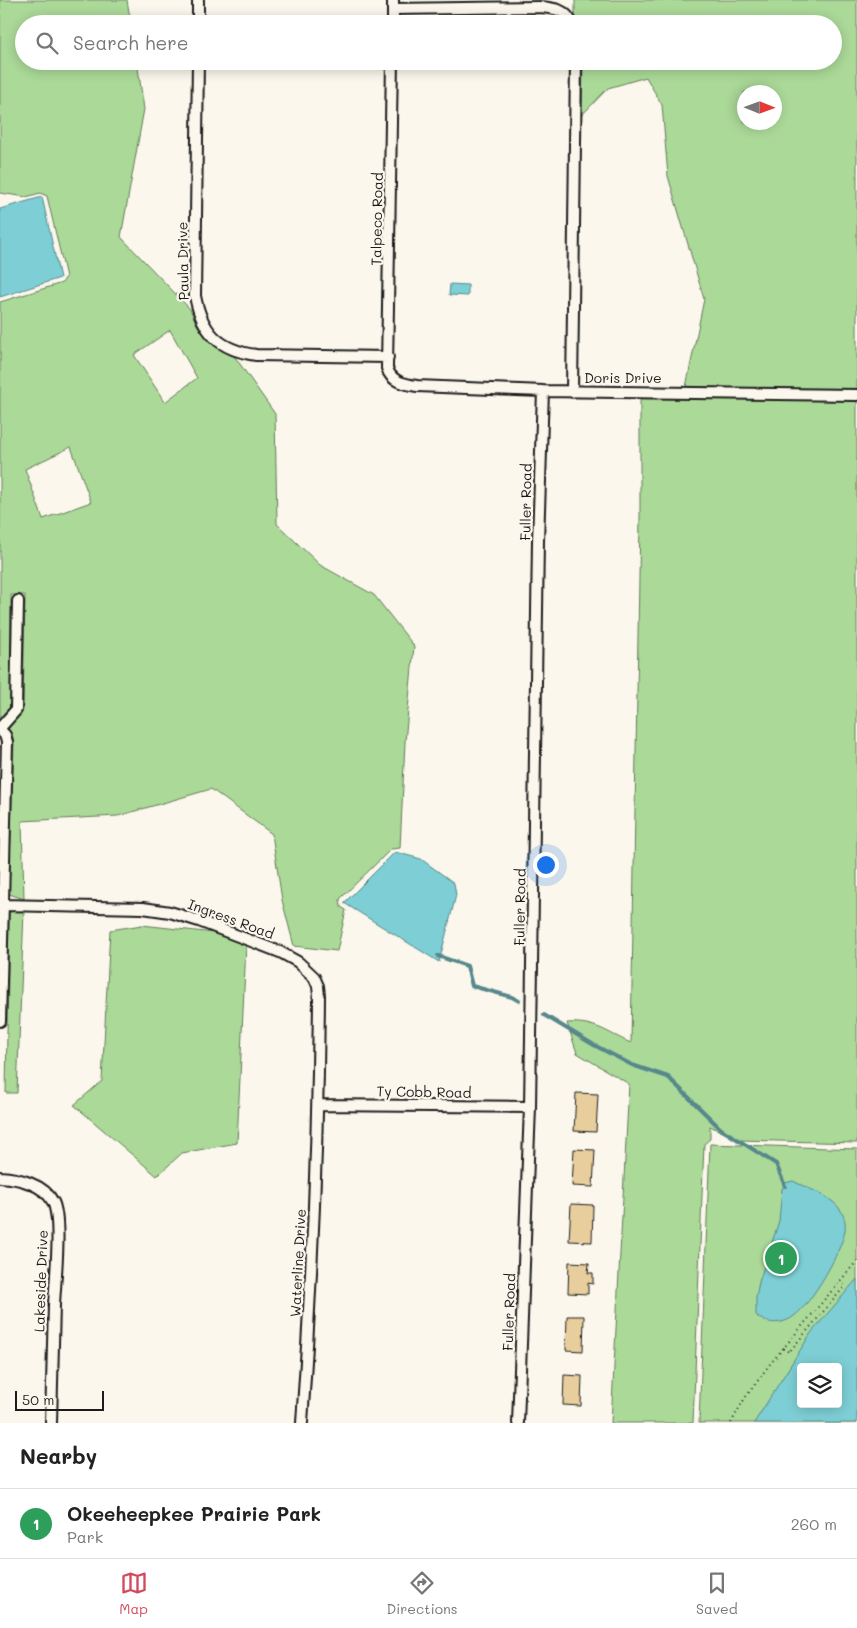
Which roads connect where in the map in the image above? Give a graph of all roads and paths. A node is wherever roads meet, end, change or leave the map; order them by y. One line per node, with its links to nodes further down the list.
1 (198, 0): 3 (street)
2 (393, 5): 4 (street)
3 (198, 15)
4 (566, 15)
5 (198, 70): 8 (street, Paula Drive)
6 (392, 70): 8 (street, Talpeco Road)
7 (576, 70): 11 (street)
8 (388, 356): 9 (street, Talpeco Road)
9 (391, 377): 10 (street, Doris Drive)
10 (543, 391): 11 (street, Doris Drive); 18 (street, Fuller Road)
11 (572, 392): 12 (street, Doris Drive)
12 (857, 395)
13 (18, 601): 14 (street)
14 (0, 729): 15 (street)
15 (2, 905): 16 (street); 17 (street, Ingress Road)
16 (0, 1021)
17 (318, 1105): 18 (street, Ty Cobb Road); 24 (street, Waterline Drive)
18 (530, 1107): 25 (street, Fuller Road)
19 (0, 1177): 23 (street, Lakeside Drive)
20 (857, 1262): 21 (path)
21 (840, 1281): 22 (path); 22 (path)
22 (783, 1348): 26 (path)
23 (51, 1423)
24 (302, 1423)
25 (518, 1423)
26 (731, 1423)

